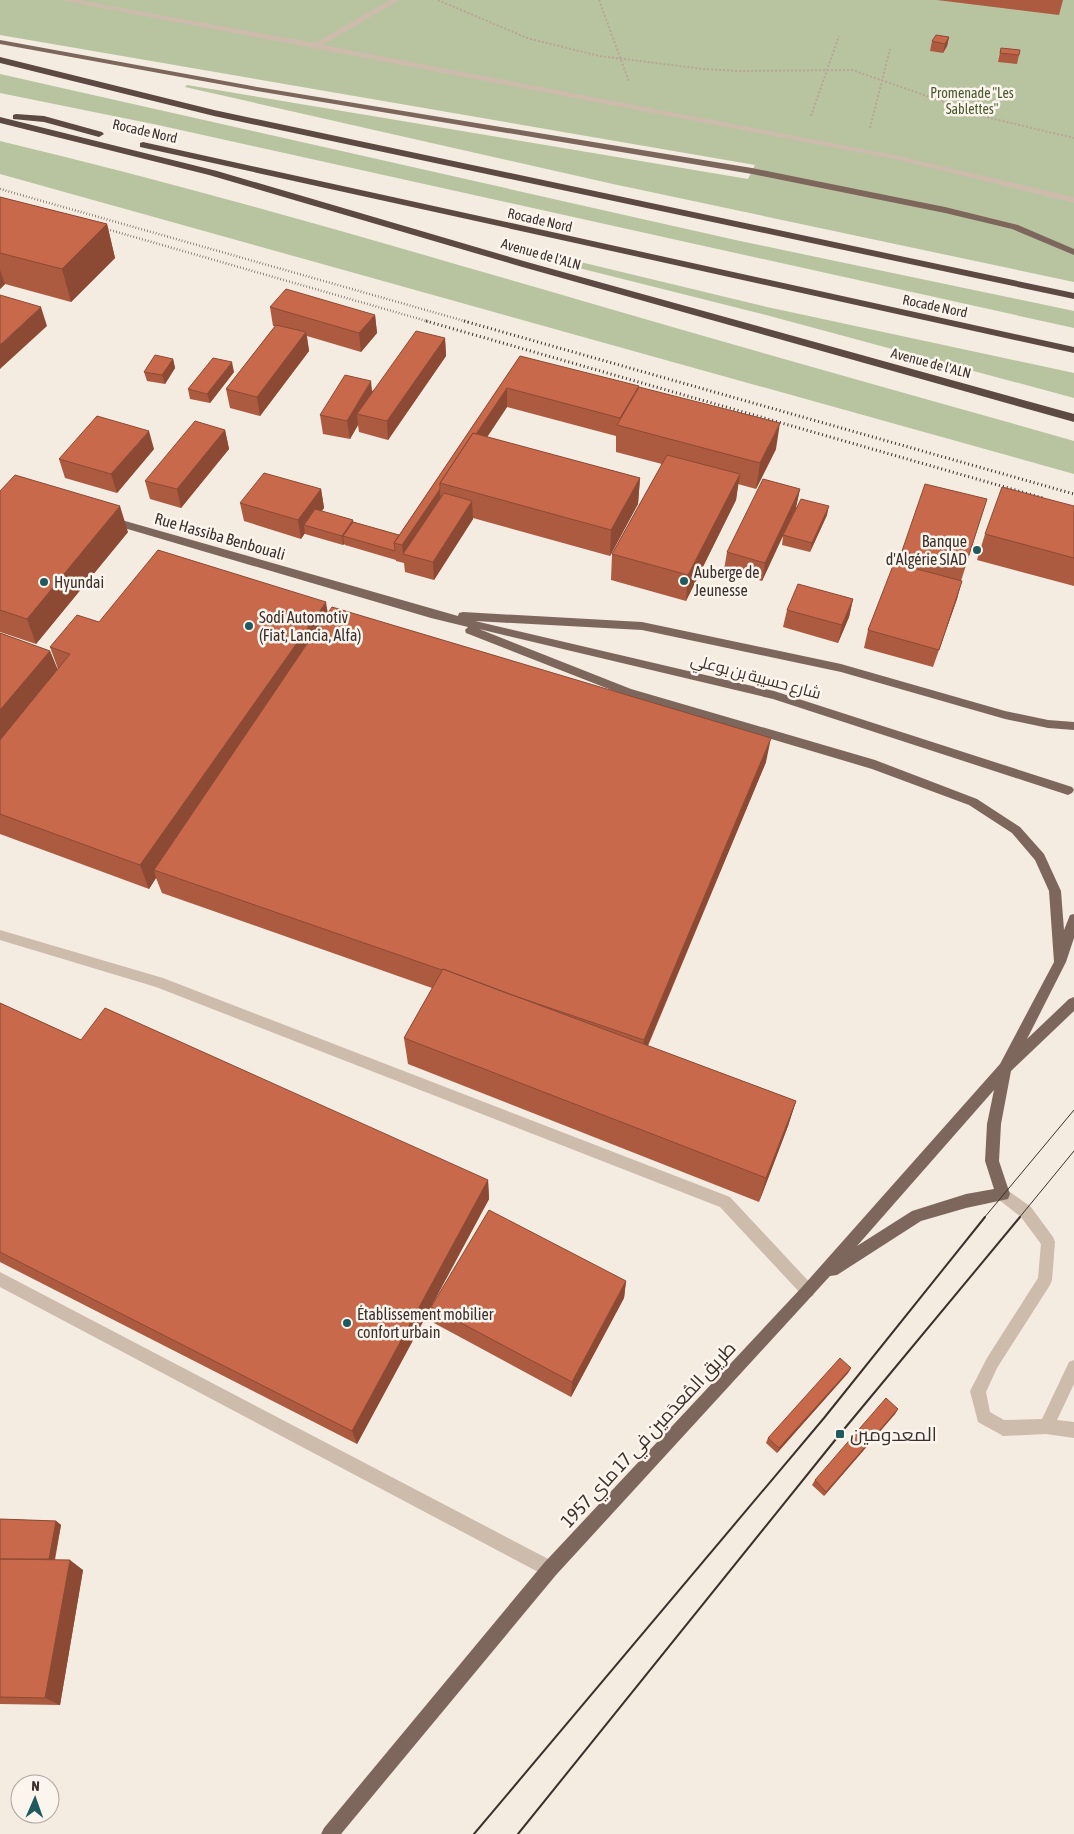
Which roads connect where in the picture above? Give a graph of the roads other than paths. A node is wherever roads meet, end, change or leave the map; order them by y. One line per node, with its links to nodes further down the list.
1 (65, 0): 4 (lane)
2 (394, 0): 4 (lane)
3 (0, 42): 9 (main road)
4 (316, 46): 8 (lane)
5 (0, 60): 10 (highway)
6 (0, 115): 11 (highway, Rocade Nord)
7 (0, 120): 12 (highway, Avenue de l'ALN)
8 (1074, 200)
9 (1074, 252)
10 (1074, 296)
11 (1074, 350)
12 (1074, 418)
13 (96, 516): 14 (main road, Rue Hassiba Benbouali)
14 (431, 614): 15 (main road); 16 (main road, شارع حسيبة بن بوعلي); 19 (main road)
15 (1074, 726)
16 (1068, 790)
17 (1074, 919): 19 (main road)
18 (0, 935): 24 (lane)
19 (1060, 962): 21 (main road)
20 (1074, 1003): 21 (main road)
21 (1005, 1068): 22 (main road); 24 (main road, طريق المُعدَمين في 17 ماي 1957)
22 (1002, 1194): 24 (main road); 26 (lane)
23 (0, 1278): 28 (lane)
24 (813, 1286): 28 (main road, طريق المُعدَمين في 17 ماي 1957)
25 (1074, 1367): 26 (lane)
26 (1046, 1426): 27 (lane)
27 (1074, 1430)
28 (550, 1569): 29 (main road, طريق المُعدَمين في 17 ماي 1957)
29 (330, 1834)

